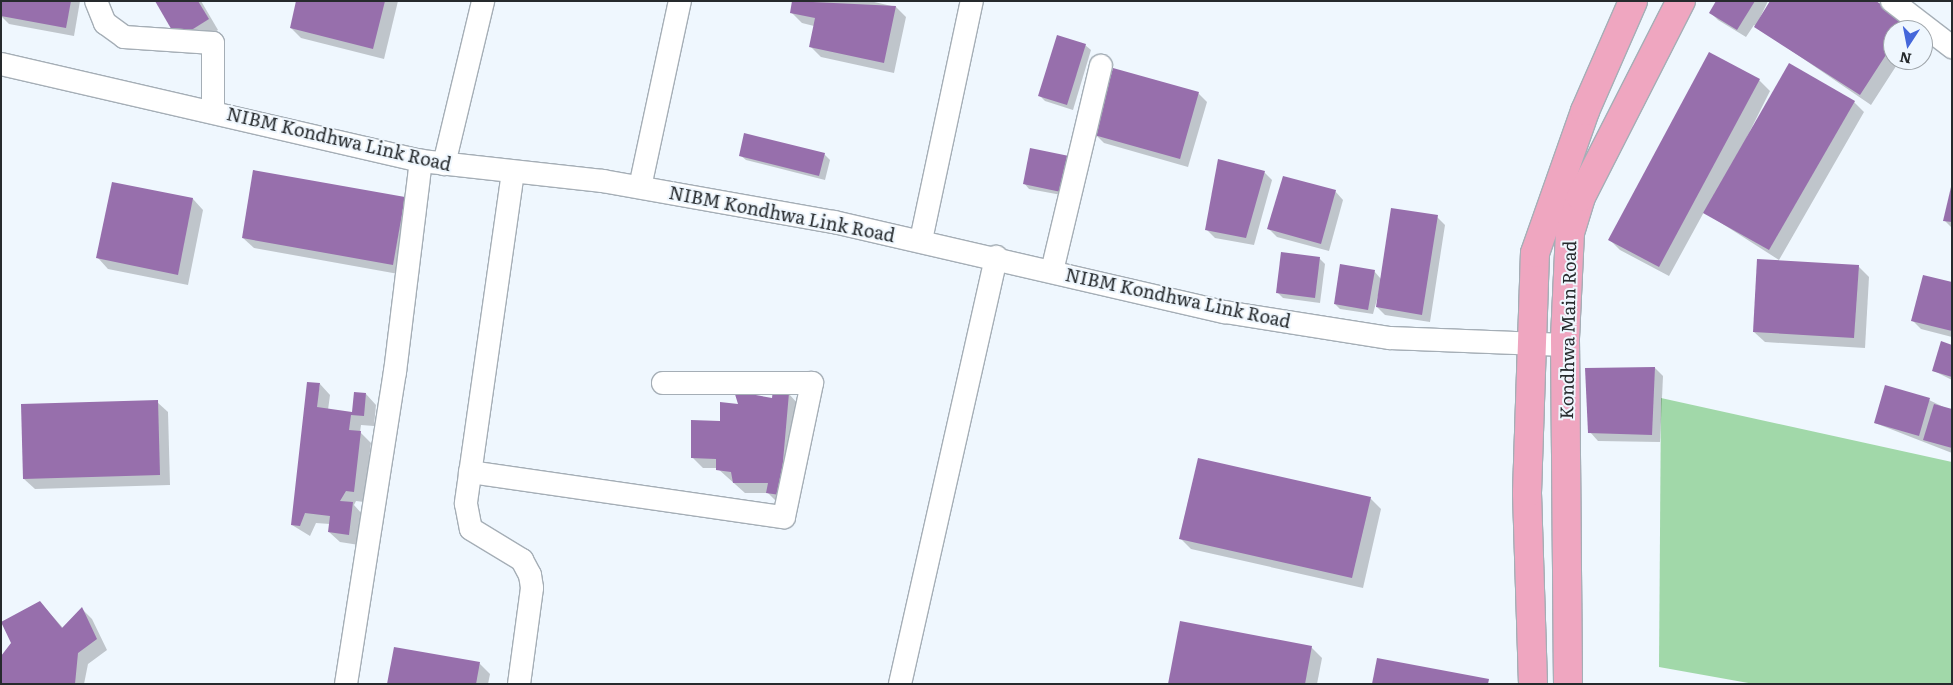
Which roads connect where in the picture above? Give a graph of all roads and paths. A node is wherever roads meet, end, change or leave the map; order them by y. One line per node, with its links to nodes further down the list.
1 (96, 1): 11 (street)
2 (483, 1): 13 (street)
3 (680, 1): 15 (street)
4 (972, 1): 16 (street)
5 (1634, 1): 19 (main road, Kondhwa Main Road)
6 (1681, 1): 20 (main road, Kondhwa Main Road)
7 (1892, 1): 8 (street)
8 (1952, 47)
9 (1, 64): 11 (street, NIBM Kondhwa Link Road)
10 (1101, 66): 18 (street)
11 (213, 110): 12 (street, NIBM Kondhwa Link Road)
12 (421, 161): 13 (street, NIBM Kondhwa Link Road); 23 (street)
13 (444, 164): 14 (street, NIBM Kondhwa Link Road)
14 (513, 172): 15 (street, NIBM Kondhwa Link Road); 22 (street)
15 (640, 187): 16 (street, NIBM Kondhwa Link Road)
16 (921, 240): 17 (street, NIBM Kondhwa Link Road)
17 (996, 257): 18 (street, NIBM Kondhwa Link Road); 25 (street)
18 (1052, 271): 19 (street, NIBM Kondhwa Link Road)
19 (1532, 344): 20 (street, NIBM Kondhwa Link Road); 26 (main road, Kondhwa Main Road)
20 (1565, 345): 27 (main road, Kondhwa Main Road)
21 (663, 383): 22 (street)
22 (470, 472): 24 (street)
23 (346, 684)
24 (519, 684)
25 (900, 684)
26 (1533, 684)
27 (1568, 684)

